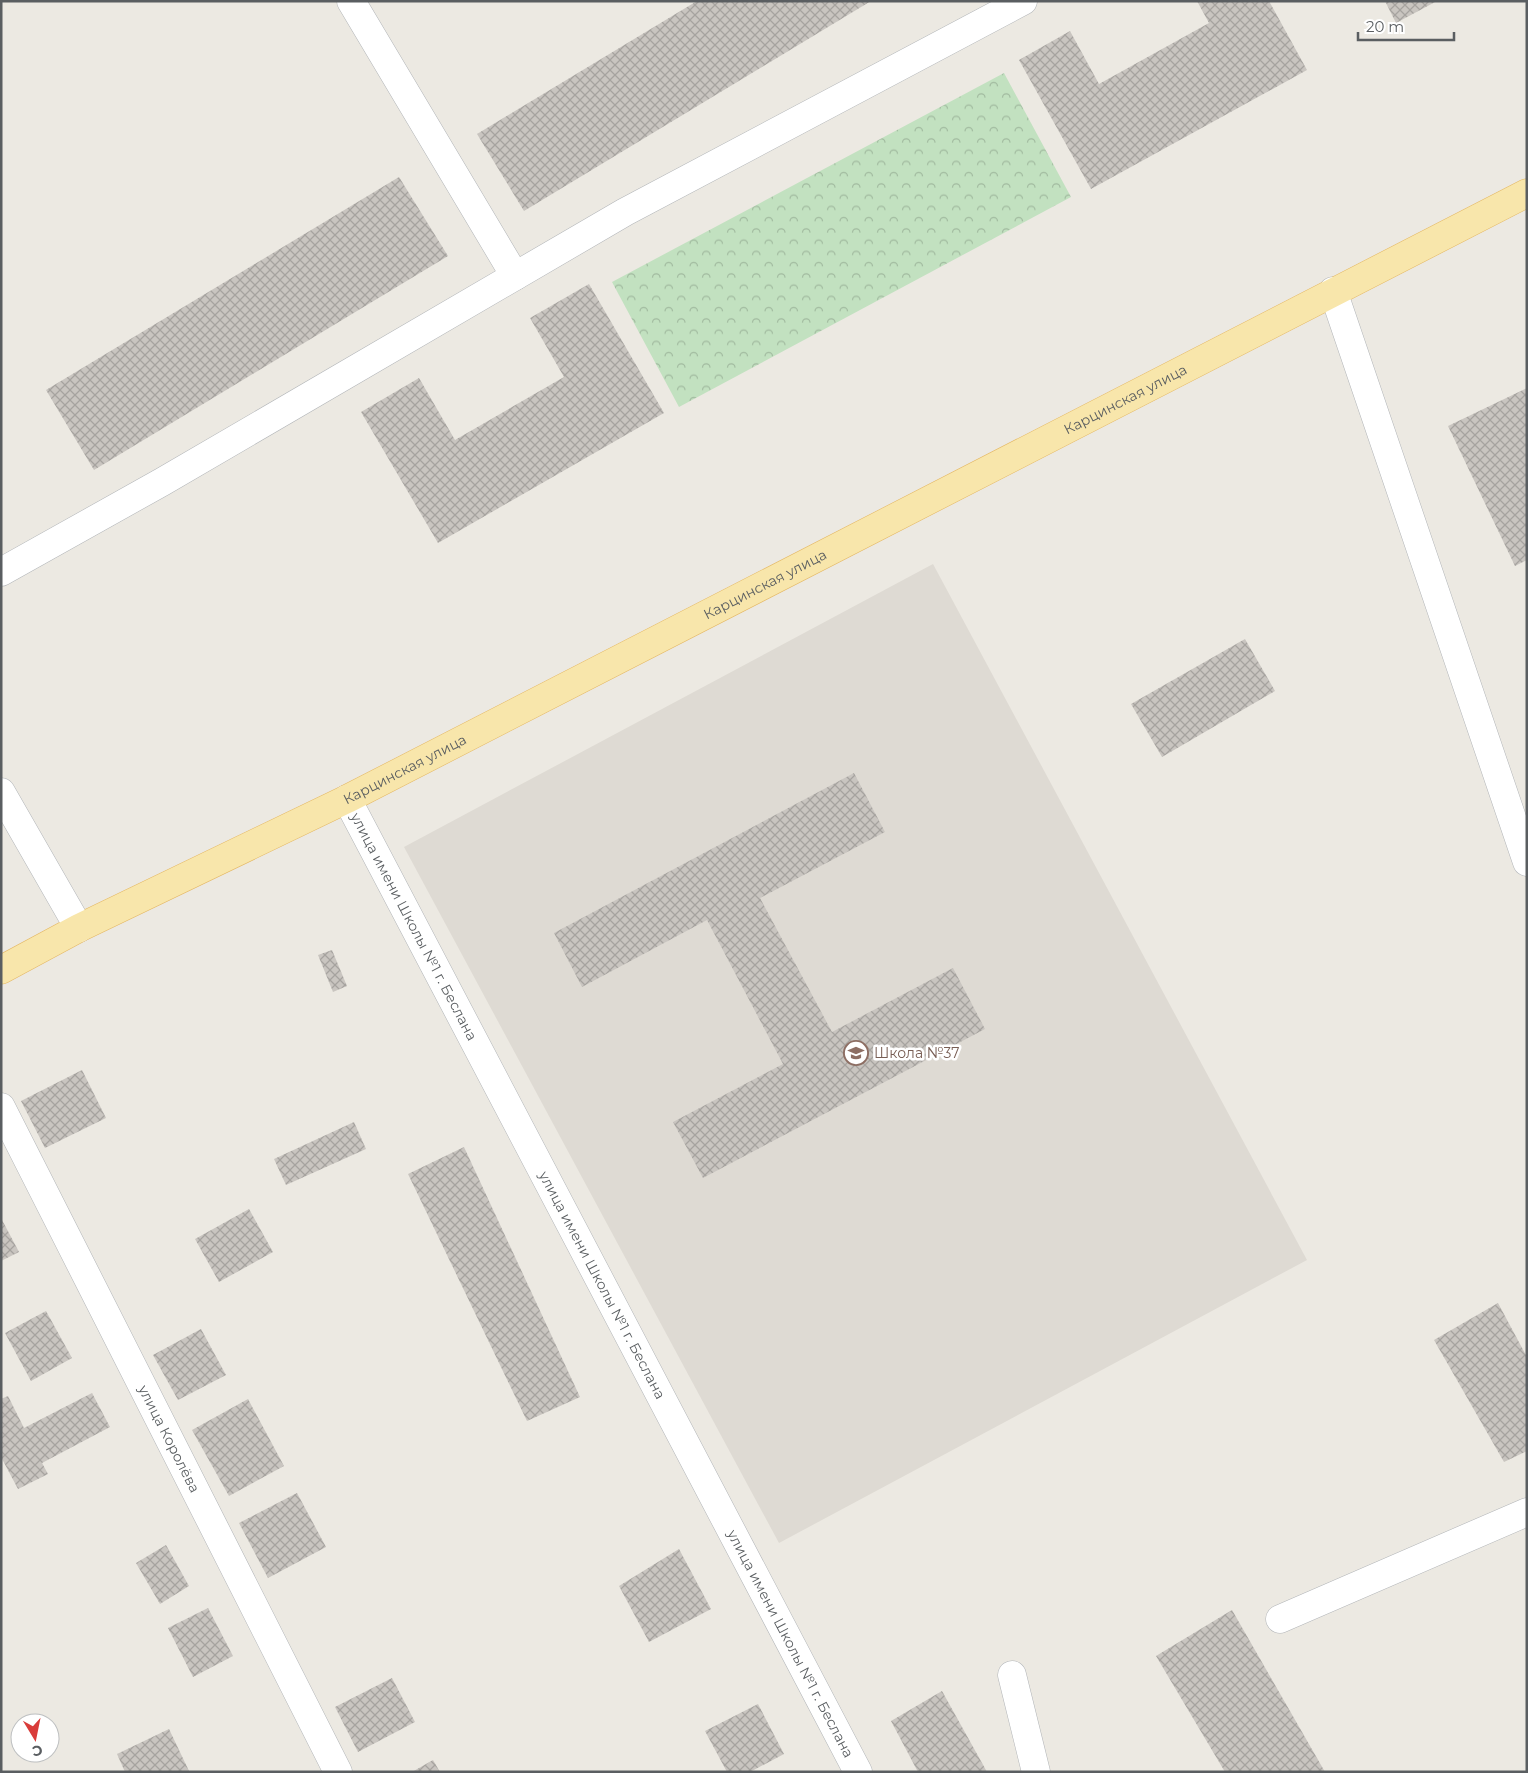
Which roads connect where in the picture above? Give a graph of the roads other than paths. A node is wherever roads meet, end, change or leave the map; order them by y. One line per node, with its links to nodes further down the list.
1 (351, 1): 4 (street)
2 (1023, 1): 4 (street)
3 (1527, 193): 5 (main road, Карцинская улица)
4 (515, 276): 6 (street)
5 (1333, 291): 8 (main road, Карцинская улица); 9 (street)
6 (1, 572)
7 (1, 792): 10 (street)
8 (347, 799): 10 (main road, Карцинская улица); 17 (street, улица имени Школы №1 г. Беслана)
9 (1527, 862)
10 (79, 928): 11 (main road, Карцинская улица)
11 (1, 970)
12 (1, 1107): 16 (street, улица Королёва)
13 (1527, 1512): 14 (street)
14 (1280, 1619)
15 (1012, 1675): 18 (street)
16 (338, 1772)
17 (858, 1772)
18 (1036, 1772)

